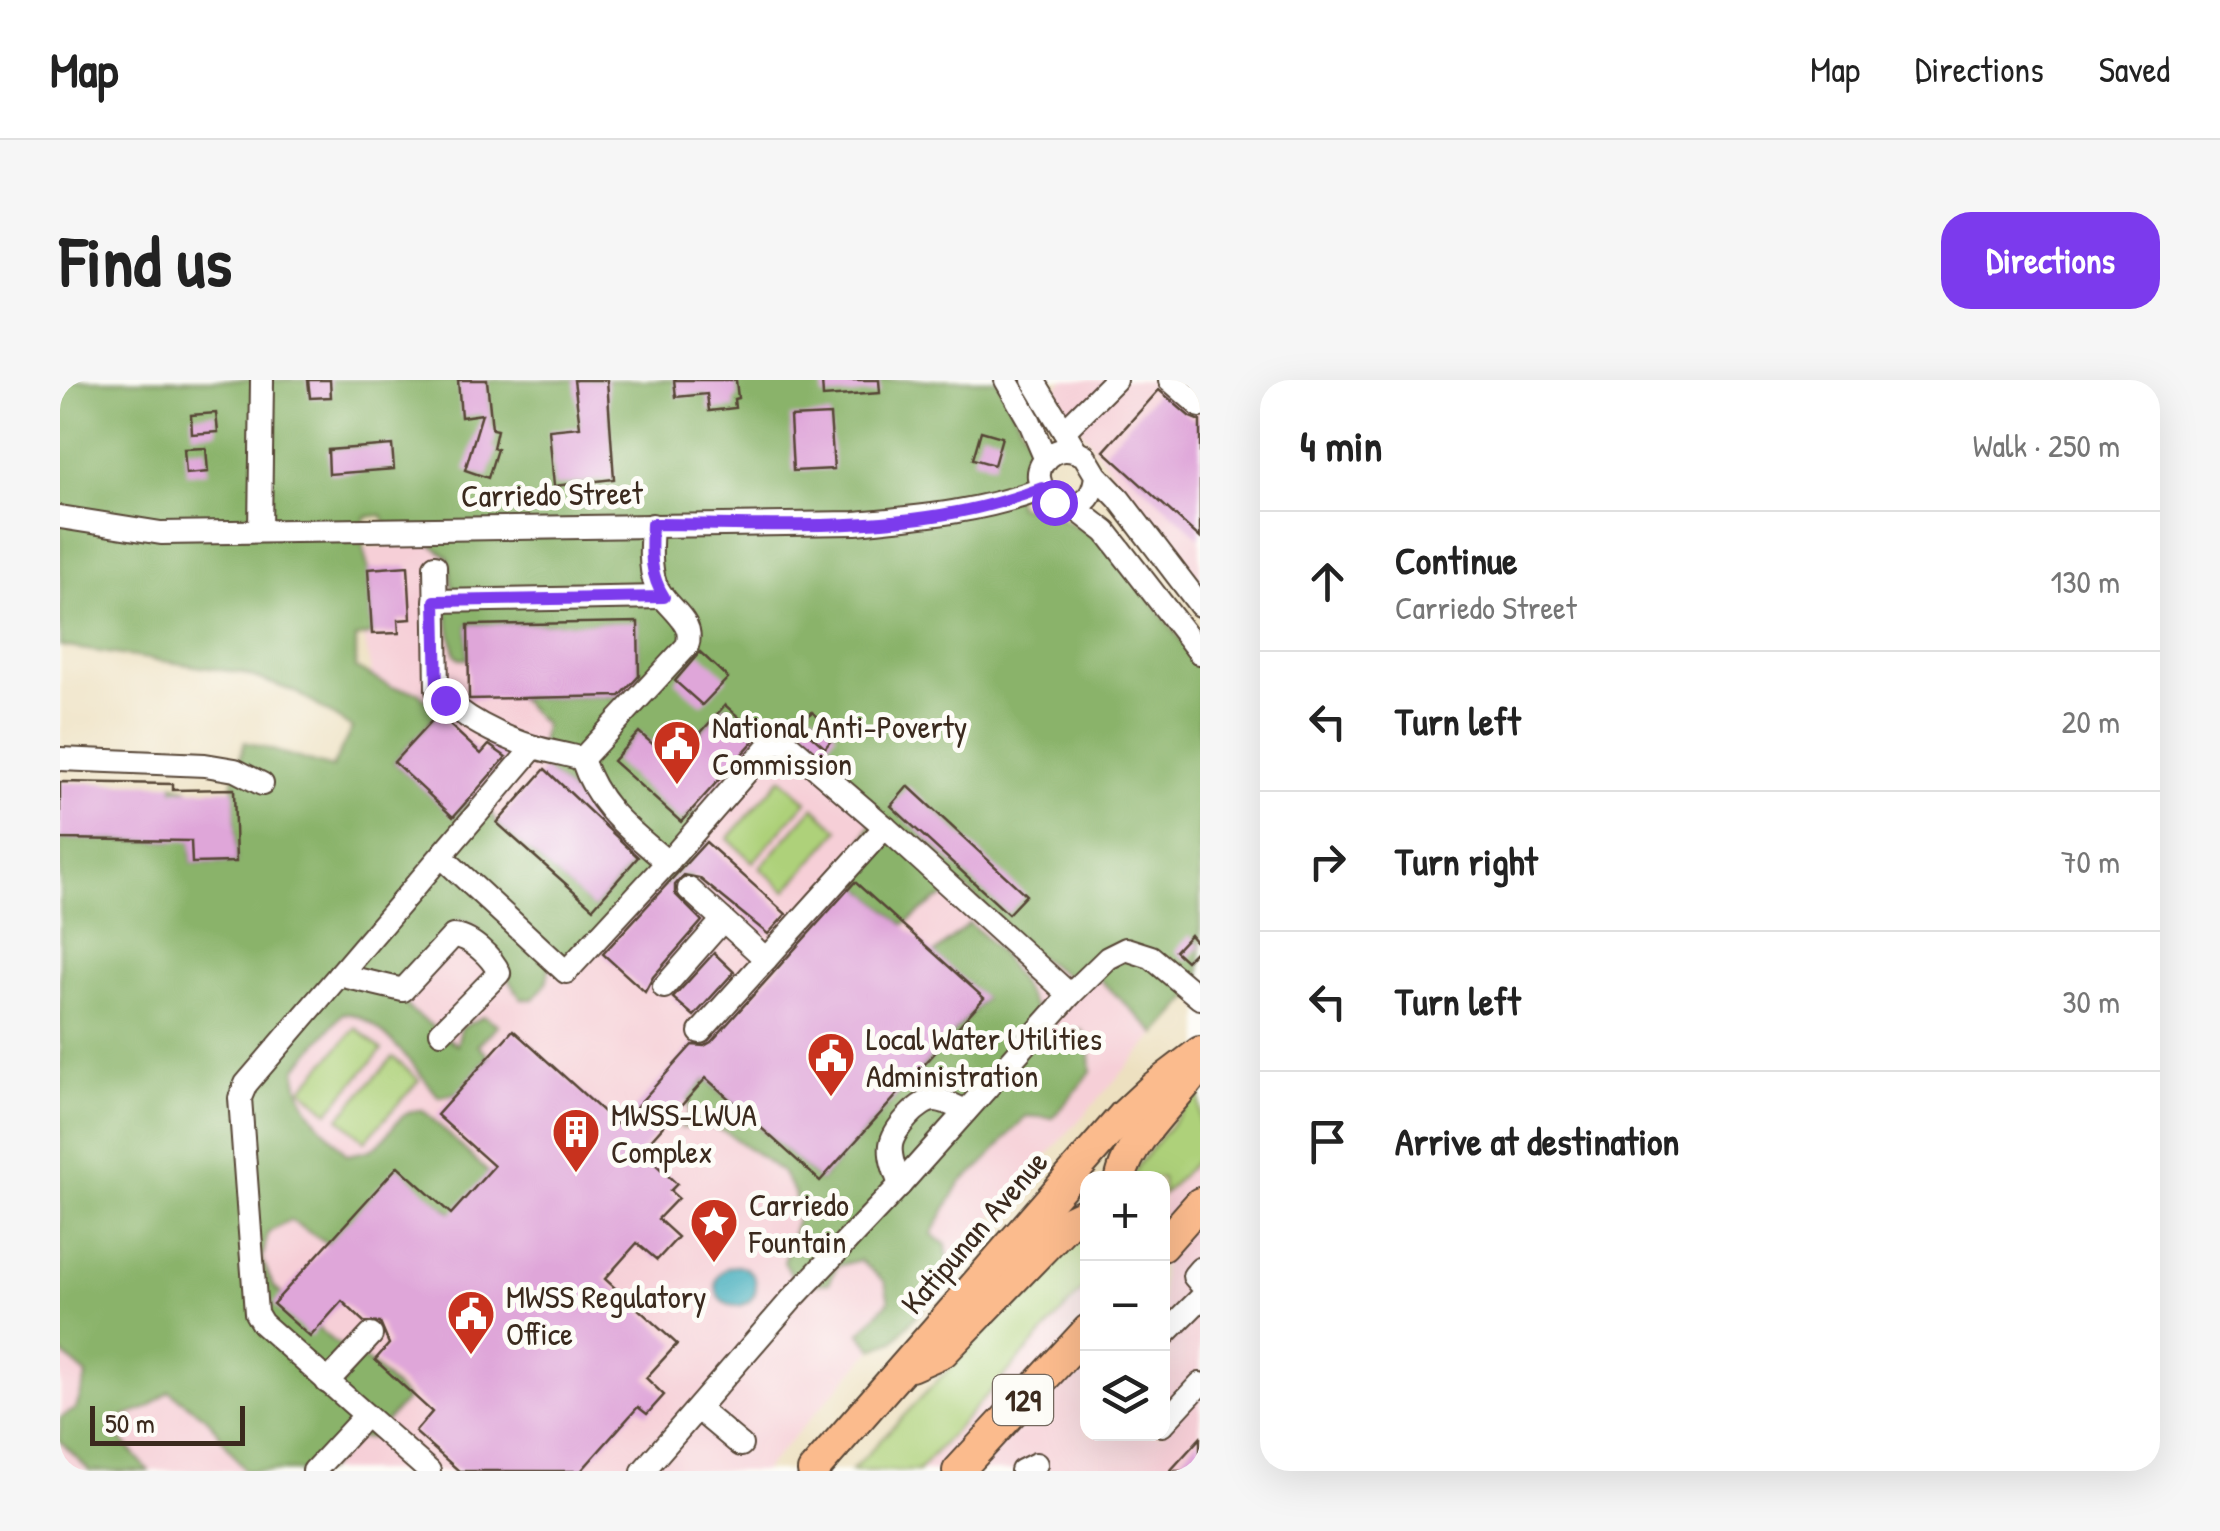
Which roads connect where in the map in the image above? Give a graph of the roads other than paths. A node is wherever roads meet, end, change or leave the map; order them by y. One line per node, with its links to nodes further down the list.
1 (262, 380): 14 (street)
2 (1006, 380): 8 (street)
3 (1033, 380): 7 (street)
4 (1115, 380): 7 (street)
5 (1170, 380): 6 (street)
6 (1200, 406)
7 (1070, 441): 8 (street); 9 (street)
8 (1046, 460): 10 (street)
9 (1096, 475): 11 (street); 18 (street)
10 (1042, 488): 11 (street); 13 (street, Carriedo Street)
11 (1071, 505): 19 (street)
12 (60, 517): 14 (street, Carriedo Street)
13 (652, 524): 14 (street, Carriedo Street); 16 (street)
14 (260, 531)
15 (435, 566): 17 (street)
16 (664, 597): 17 (street); 22 (street)
17 (435, 601): 20 (street)
18 (1200, 605)
19 (1200, 652)
20 (534, 747): 22 (street); 25 (street)
21 (60, 759): 23 (street)
22 (582, 760): 26 (street)
23 (262, 784)
24 (885, 827): 26 (street); 29 (street); 32 (street)
25 (442, 857): 26 (street); 30 (street)
26 (668, 863)
27 (688, 889): 28 (street)
28 (723, 920): 29 (street); 31 (street)
29 (766, 959): 35 (street)
30 (339, 976): 34 (street); 52 (street)
31 (664, 987)
32 (1070, 995): 33 (street); 38 (street)
33 (1200, 998)
34 (441, 1032)
35 (700, 1032)
36 (1200, 1052): 51 (main road, Katipunan Avenue)
37 (1200, 1066): 39 (main road)
38 (966, 1111): 40 (street); 40 (street)
39 (1123, 1171)
40 (900, 1185): 54 (street)
41 (1200, 1199): 42 (main road); 44 (main road)
42 (1170, 1208)
43 (1080, 1216): 51 (main road)
44 (1170, 1236)
45 (1200, 1269): 46 (street)
46 (1200, 1283)
47 (1200, 1299): 48 (street)
48 (1170, 1329)
49 (372, 1335): 52 (street)
50 (1080, 1339): 62 (main road, 129)
51 (900, 1370): 61 (main road, Katipunan Avenue)
52 (327, 1382): 55 (street)
53 (1200, 1384): 56 (street)
54 (698, 1409): 57 (street); 60 (street)
55 (365, 1416): 58 (street); 59 (street)
56 (1170, 1416)
57 (741, 1445)
58 (314, 1471)
59 (428, 1471)
60 (642, 1471)
61 (812, 1471)
62 (958, 1471)

